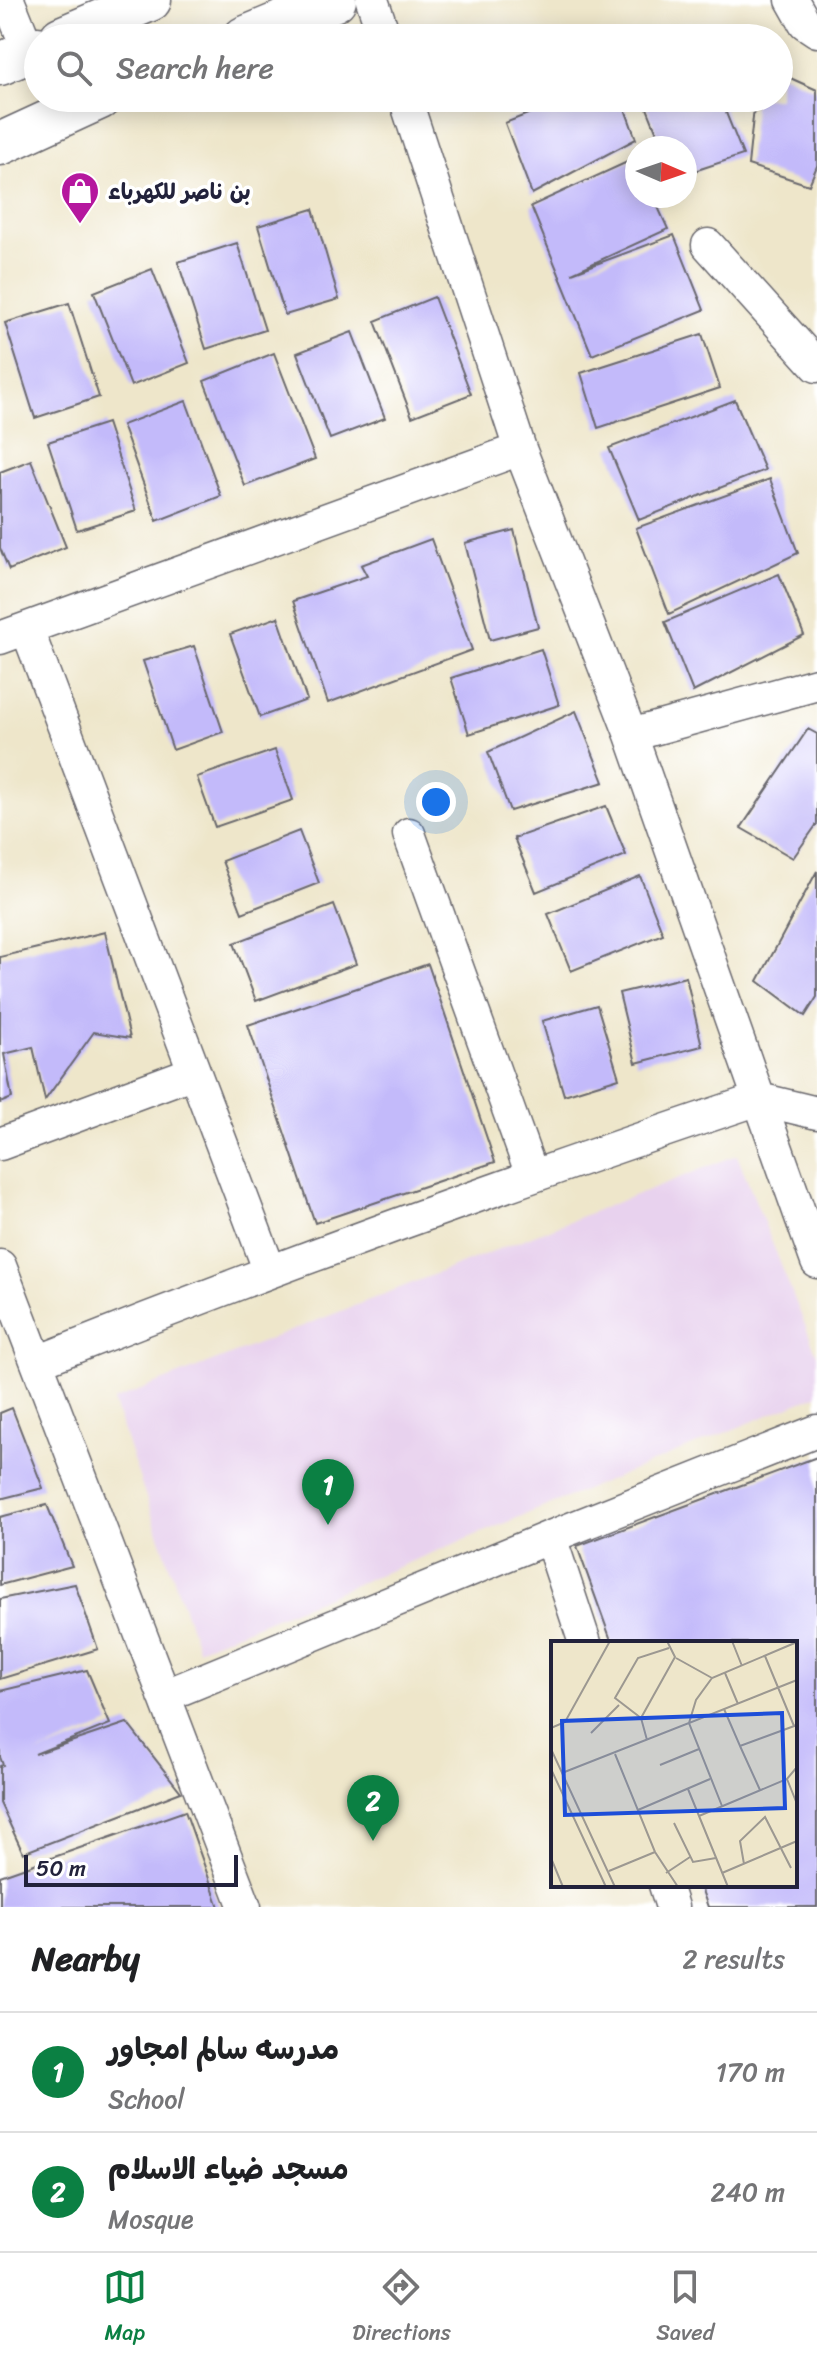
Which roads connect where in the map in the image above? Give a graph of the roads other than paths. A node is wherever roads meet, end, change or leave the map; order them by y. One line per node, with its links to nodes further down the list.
1 (8, 0): 6 (street)
2 (150, 0): 7 (main road)
3 (335, 0): 8 (main road)
4 (372, 0): 9 (street)
5 (792, 0): 10 (street)
6 (30, 24)
7 (96, 24)
8 (278, 24)
9 (380, 24)
10 (817, 31)
11 (70, 112): 13 (main road)
12 (410, 112): 16 (street)
13 (0, 144)
14 (708, 245): 15 (street)
15 (817, 366)
16 (520, 449): 17 (street); 19 (street)
17 (13, 634): 21 (street)
18 (817, 683): 19 (street)
19 (631, 735): 22 (street)
20 (409, 834): 25 (street)
21 (194, 1072): 24 (street); 28 (street)
22 (759, 1099): 23 (street); 25 (street); 26 (street)
23 (817, 1113)
24 (0, 1144)
25 (532, 1175): 28 (street)
26 (817, 1262)
27 (0, 1266): 29 (street)
28 (269, 1269): 29 (street)
29 (37, 1362): 33 (street)
30 (817, 1431): 31 (street)
31 (550, 1537): 32 (street); 33 (street)
32 (584, 1641)
33 (164, 1696): 35 (street)
34 (666, 1887): 36 (street)
35 (245, 1907)
36 (672, 1907)

